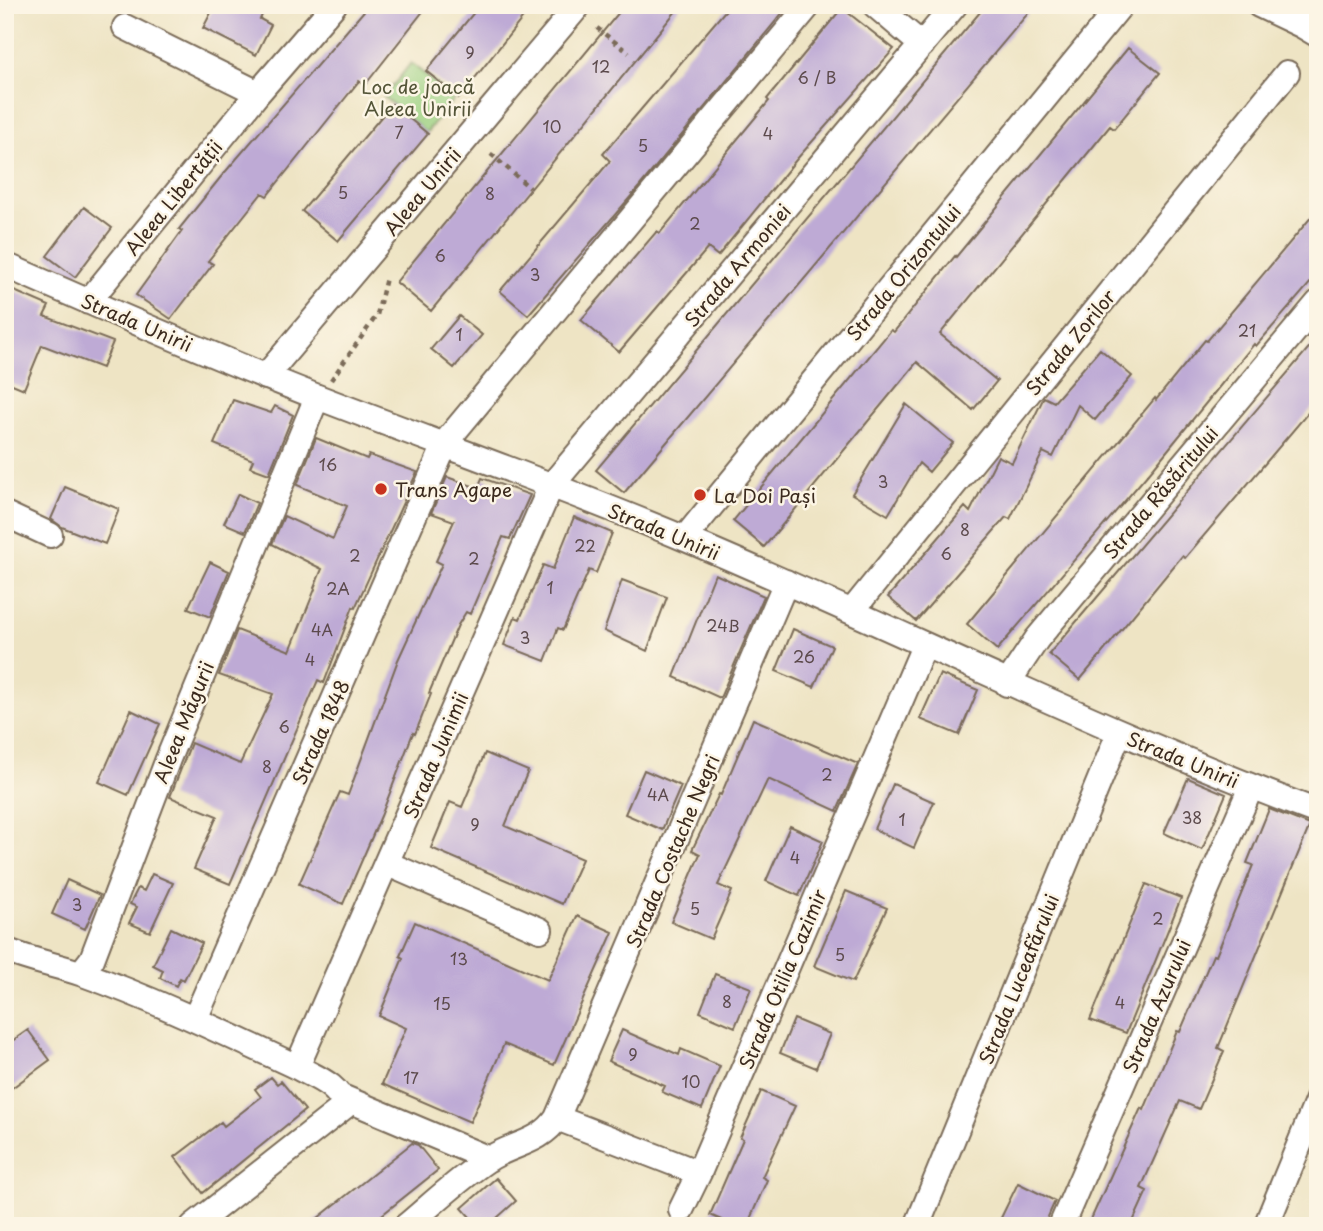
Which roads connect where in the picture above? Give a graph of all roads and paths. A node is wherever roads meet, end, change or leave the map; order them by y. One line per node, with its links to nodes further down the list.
1 (334, 5): 14 (street, Aleea Libertății)
2 (579, 5): 21 (street, Aleea Unirii)
3 (809, 5): 23 (street)
4 (874, 5): 11 (street)
5 (955, 5): 11 (street, Strada Armoniei)
6 (1121, 5): 27 (street, Strada Orizontului)
7 (1259, 5): 8 (street)
8 (1309, 22)
9 (125, 27): 14 (street)
10 (597, 28): 12 (path)
11 (922, 45): 24 (street, Strada Armoniei)
12 (629, 53)
13 (1287, 73): 29 (street, Strada Zorilor)
14 (258, 93): 19 (street, Aleea Libertății)
15 (491, 154): 16 (path)
16 (530, 188)
17 (5, 265): 19 (street, Strada Unirii)
18 (386, 278): 22 (path)
19 (88, 302): 21 (street, Strada Unirii)
20 (1318, 303): 31 (street, Strada Răsăritului)
21 (265, 377): 22 (street, Strada Unirii)
22 (323, 390): 23 (street, Strada Unirii); 38 (street, Aleea Măgurii)
23 (449, 447): 24 (street, Strada Unirii); 39 (street, Strada 1848)
24 (551, 486): 27 (street, Strada Unirii); 35 (street, Strada Junimii)
25 (5, 514): 26 (street)
26 (50, 535)
27 (685, 538): 28 (street, Strada Unirii)
28 (786, 582): 29 (street, Strada Unirii); 43 (street, Strada Costache Negri)
29 (852, 611): 30 (street, Strada Unirii)
30 (924, 646): 31 (street, Strada Unirii); 45 (street, Strada Otilia Cazimir)
31 (1007, 684): 32 (street, Strada Unirii)
32 (1119, 733): 33 (street, Strada Unirii); 49 (street, Strada Luceafǎrului)
33 (1251, 787): 34 (street, Strada Unirii); 50 (street, Strada Azurului)
34 (1318, 812)
35 (387, 864): 36 (street); 40 (street, Strada Junimii)
36 (540, 930)
37 (5, 950): 38 (street)
38 (81, 973): 39 (street)
39 (195, 1019): 40 (street)
40 (296, 1067): 41 (street)
41 (342, 1097): 44 (street); 47 (street)
42 (1318, 1099): 51 (street)
43 (557, 1118): 44 (street); 45 (street)
44 (489, 1159): 48 (street)
45 (699, 1173): 46 (street, Strada Otilia Cazimir)
46 (681, 1210)
47 (192, 1226)
48 (406, 1226)
49 (917, 1226)
50 (1061, 1226)
51 (1266, 1226)

